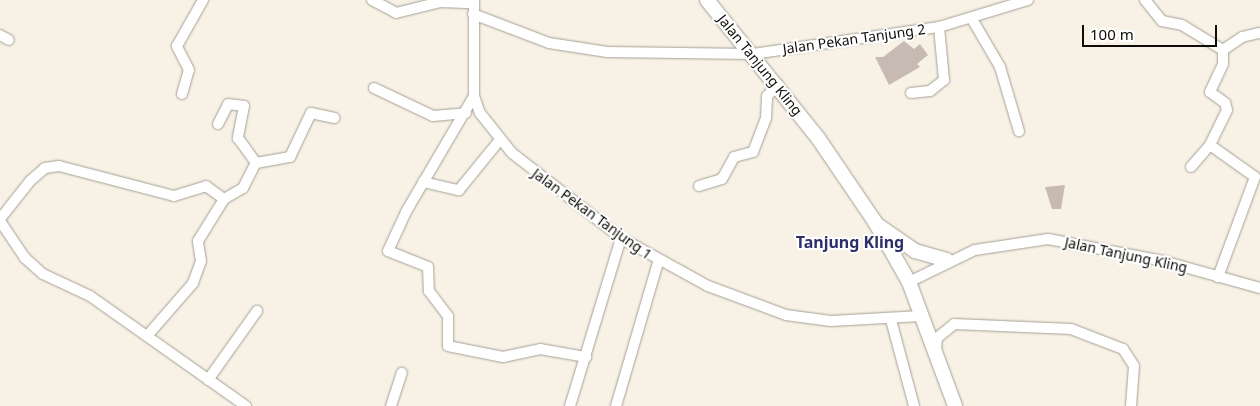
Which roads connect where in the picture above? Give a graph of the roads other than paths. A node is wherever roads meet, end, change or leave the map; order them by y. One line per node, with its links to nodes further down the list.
1 (203, 0): 16 (street)
2 (372, 0): 6 (street)
3 (707, 0): 13 (highway, Jalan Tanjung Kling)
4 (1028, 0): 7 (street, Jalan Pekan Tanjung 2)
5 (1145, 0): 12 (street)
6 (474, 2): 8 (street, Jalan Pekan Tanjung 1)
7 (1010, 4): 9 (street, Jalan Pekan Tanjung 2)
8 (473, 14): 13 (street, Jalan Pekan Tanjung 2); 18 (street, Jalan Pekan Tanjung 1)
9 (972, 19): 10 (street, Jalan Pekan Tanjung 2); 22 (street)
10 (939, 27): 13 (street, Jalan Pekan Tanjung 2); 17 (street)
11 (1260, 33): 12 (street)
12 (1223, 50): 24 (street)
13 (753, 54): 14 (highway, Jalan Tanjung Kling)
14 (778, 85): 28 (street); 31 (highway, Jalan Tanjung Kling)
15 (374, 88): 19 (street)
16 (182, 94)
17 (911, 94)
18 (474, 96): 19 (street); 23 (street, Jalan Pekan Tanjung 1)
19 (466, 113): 27 (street)
20 (334, 118): 25 (street)
21 (218, 124): 25 (street)
22 (1019, 131)
23 (498, 141): 27 (street); 32 (street, Jalan Pekan Tanjung 1)
24 (1210, 145): 26 (street); 35 (street)
25 (256, 163): 29 (street)
26 (1192, 167)
27 (423, 182): 43 (street)
28 (699, 186)
29 (224, 199): 30 (street); 41 (street)
30 (0, 220): 41 (street)
31 (875, 222): 33 (highway); 36 (highway, Jalan Tanjung Kling)
32 (621, 238): 34 (street, Jalan Pekan Tanjung 1); 43 (street)
33 (947, 260): 35 (street, Jalan Tanjung Kling); 36 (street, Jalan Tanjung Kling)
34 (658, 262): 40 (street, Jalan Pekan Tanjung 1); 49 (street)
35 (1218, 277): 37 (street, Jalan Tanjung Kling)
36 (908, 282): 39 (highway, Jalan Tanjung Kling)
37 (1260, 288)
38 (257, 311): 45 (street)
39 (922, 316): 40 (street, Jalan Pekan Tanjung 1); 42 (highway, Jalan Tanjung Kling)
40 (891, 320): 50 (street)
41 (147, 336): 45 (street)
42 (936, 350): 51 (highway, Jalan Tanjung Kling); 52 (street)
43 (586, 357): 48 (street)
44 (402, 373): 47 (street)
45 (208, 380): 46 (street)
46 (246, 406)
47 (391, 406)
48 (570, 406)
49 (616, 406)
50 (914, 406)
51 (955, 406)
52 (1131, 406)

